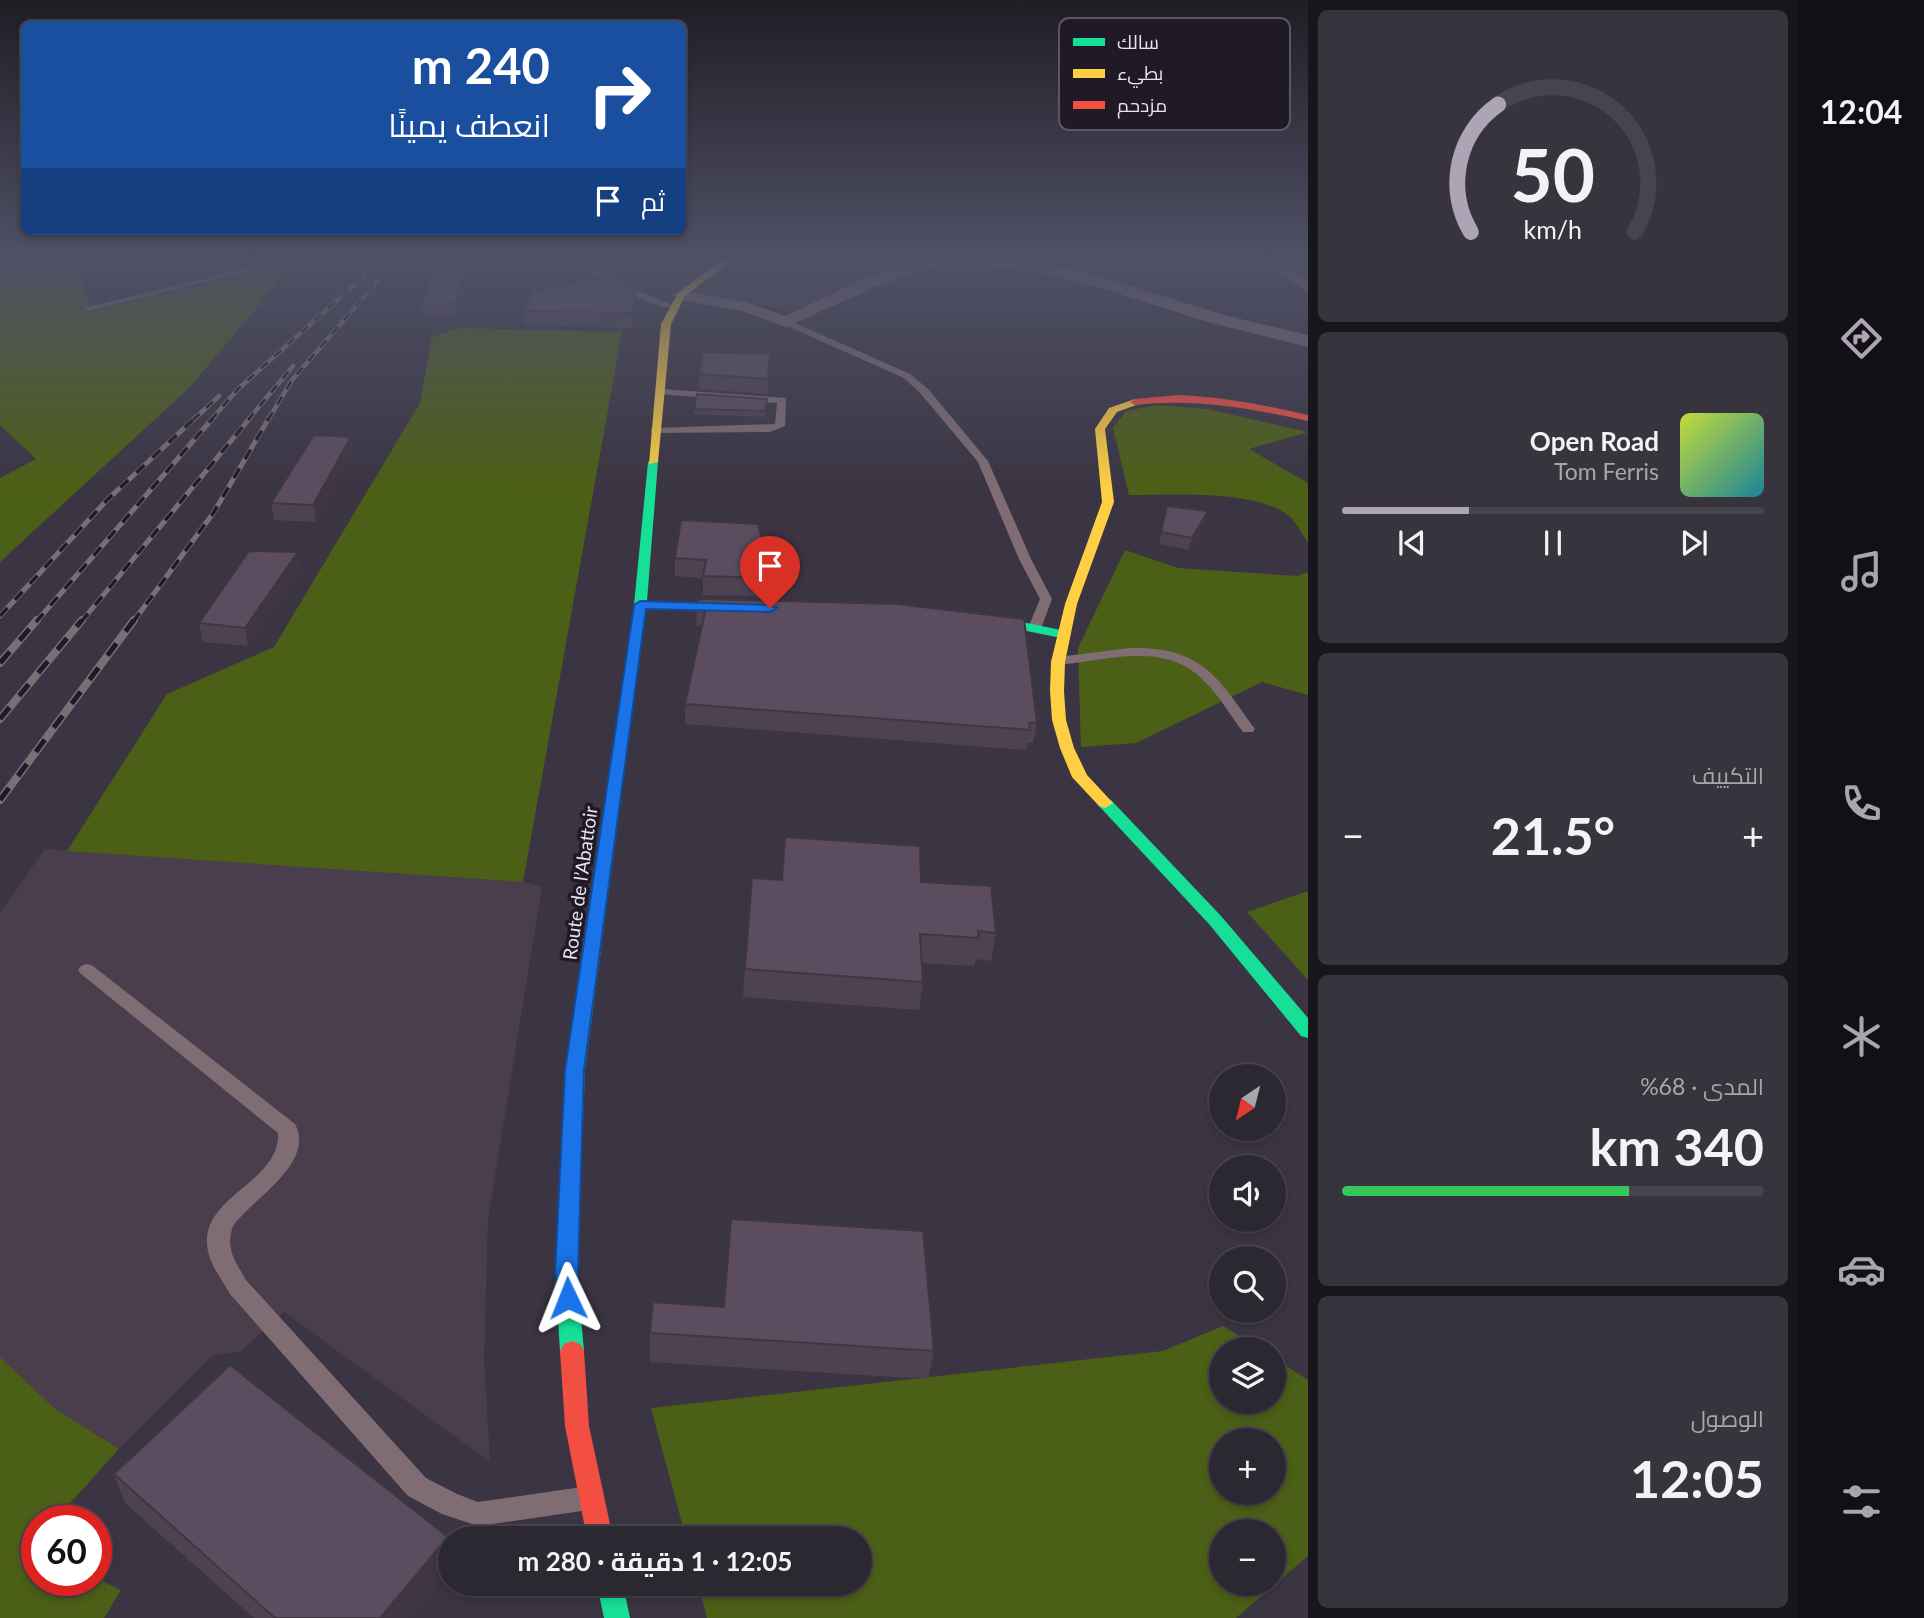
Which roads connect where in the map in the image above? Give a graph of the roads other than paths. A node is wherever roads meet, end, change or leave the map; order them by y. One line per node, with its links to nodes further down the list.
1 (665, 336): 5 (main road, Route de l’Abattoir)
2 (816, 336): 11 (lane)
3 (1286, 336): 4 (street)
4 (1308, 341)
5 (661, 392): 7 (main road, Route de l’Abattoir); 7 (lane)
6 (1308, 418): 12 (main road)
7 (655, 431): 8 (main road, Route de l’Abattoir)
8 (640, 605): 9 (main road); 17 (main road, Route de l’Abattoir)
9 (763, 608)
10 (961, 615): 11 (main road)
11 (1035, 628): 12 (main road)
12 (1061, 634): 13 (main road)
13 (1056, 661): 14 (lane); 16 (main road)
14 (1248, 729)
15 (87, 970): 17 (lane)
16 (1308, 1031)
17 (592, 1498): 18 (main road, Route de l’Abattoir)
18 (598, 1526)
19 (612, 1596): 20 (main road)
20 (617, 1618)

